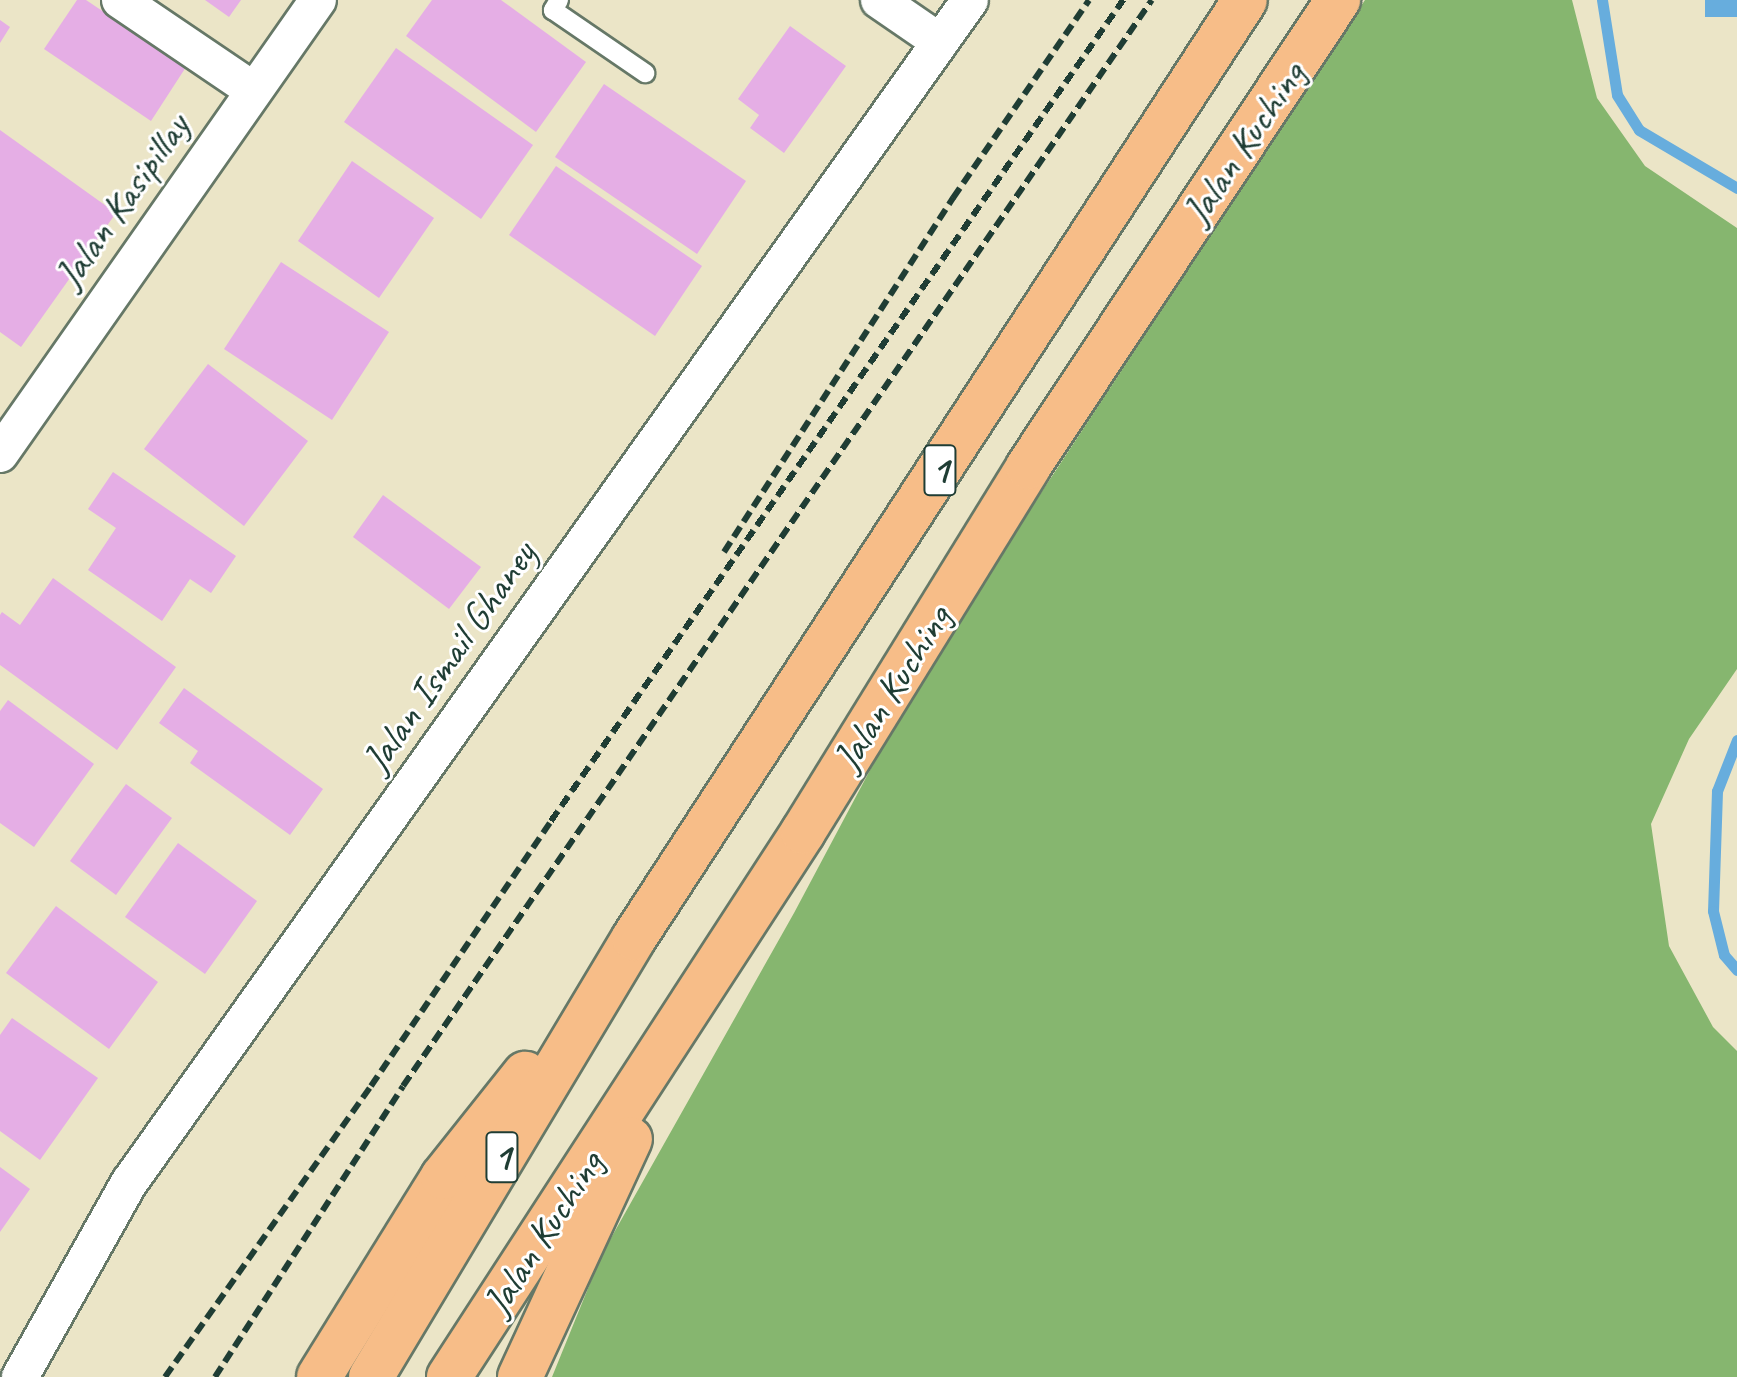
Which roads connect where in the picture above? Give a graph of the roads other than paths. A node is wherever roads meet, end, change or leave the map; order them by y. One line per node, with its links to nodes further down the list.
1 (120, 0): 10 (street)
2 (318, 0): 10 (street, Jalan Kasipillay)
3 (559, 0): 9 (lane)
4 (879, 0): 8 (street)
5 (970, 0): 8 (street, Jalan Ismail Ghaney)
6 (1245, 0): 12 (highway, Jalan Kuching / 1)
7 (1338, 0): 13 (highway, Jalan Kuching / 1)
8 (940, 42): 14 (street, Jalan Ismail Ghaney)
9 (645, 73)
10 (253, 90): 11 (street, Jalan Kasipillay)
11 (0, 454)
12 (634, 938): 15 (highway); 16 (highway, Jalan Kuching / 1)
13 (693, 1002): 17 (highway, Jalan Kuching / 1); 18 (highway)
14 (20, 1377)
15 (319, 1377)
16 (371, 1377)
17 (449, 1377)
18 (520, 1377)

